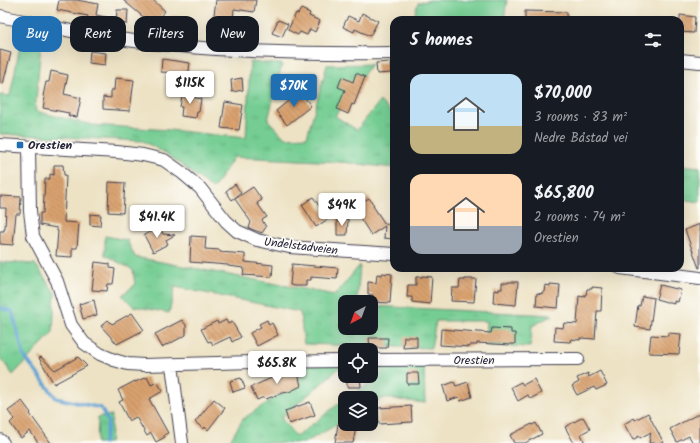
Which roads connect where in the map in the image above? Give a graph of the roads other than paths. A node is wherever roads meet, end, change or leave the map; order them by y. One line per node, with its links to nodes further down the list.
1 (0, 16): 2 (street)
2 (390, 52)
3 (684, 60): 4 (street)
4 (700, 62)
5 (0, 145): 6 (street, Undelstadveien)
6 (29, 148): 7 (street, Undelstadveien); 13 (street)
7 (390, 254)
8 (652, 272): 9 (street)
9 (700, 278)
10 (578, 359): 11 (street, Orestien)
11 (378, 360)
12 (338, 361): 13 (street)
13 (172, 365): 16 (street)
14 (0, 440): 15 (street)
15 (3, 443)
16 (182, 443)

